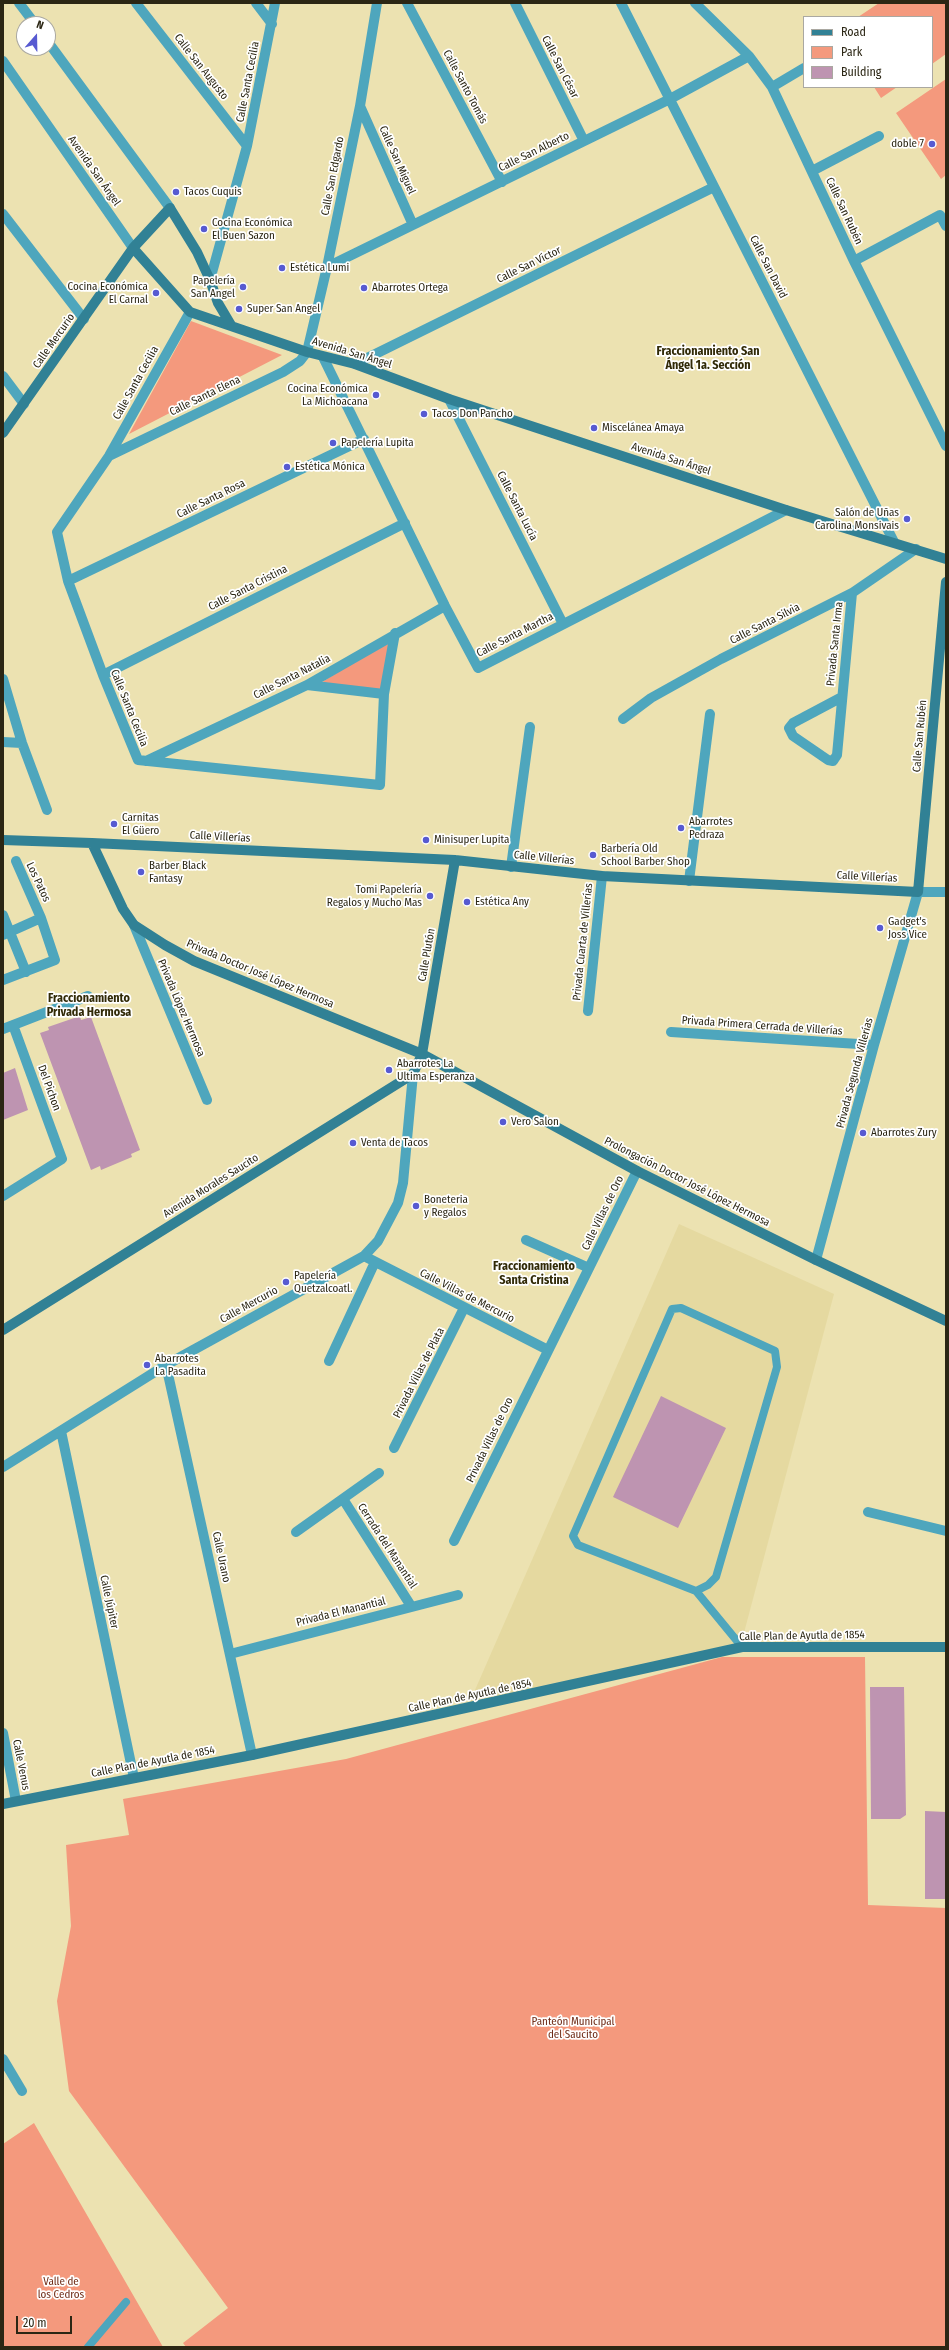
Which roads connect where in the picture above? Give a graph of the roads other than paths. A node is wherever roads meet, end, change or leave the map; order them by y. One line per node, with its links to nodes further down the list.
1 (19, 3): 10 (street)
2 (136, 3): 21 (street, Calle San Augusto)
3 (256, 3): 11 (street)
4 (275, 3): 11 (street, Calle Santa Cecilia)
5 (377, 3): 18 (street, Calle San Edgardo)
6 (407, 3): 23 (street, Calle Santo Tomás)
7 (515, 3): 20 (street, Calle San César)
8 (621, 3): 17 (street, Calle San David)
9 (695, 3): 13 (street, Calle San Rubén)
10 (29, 16)
11 (272, 24): 21 (street, Calle Santa Cecilia)
12 (56, 53): 25 (street)
13 (749, 56): 16 (street, Calle San Rubén); 17 (street, Calle San Alberto)
14 (3, 61): 29 (street, Avenida San Ángel)
15 (803, 69): 16 (street)
16 (772, 87): 22 (street, Calle San Rubén)
17 (670, 99): 20 (street, Calle San Alberto); 24 (street, Calle San David)
18 (360, 106): 27 (street, Calle San Miguel); 31 (street, Calle San Edgardo)
19 (879, 136): 22 (street)
20 (584, 141): 23 (street, Calle San Alberto)
21 (247, 146): 32 (street, Calle Santa Cecilia)
22 (812, 172): 30 (street, Calle San Rubén)
23 (502, 182): 27 (street, Calle San Alberto)
24 (714, 187): 38 (street, Calle San Víctor); 48 (street, Calle San David)
25 (170, 208): 29 (street, Calle Mercurio); 32 (street)
26 (3, 214): 34 (street)
27 (412, 225): 31 (street, Calle San Alberto)
28 (946, 226): 30 (street)
29 (133, 248): 33 (street, Avenida San Ángel); 34 (street, Calle Mercurio)
30 (854, 261): 44 (street, Calle San Rubén)
31 (327, 267): 36 (street, Calle San Edgardo)
32 (210, 280): 35 (street)
33 (190, 312): 35 (street, Avenida San Ángel); 45 (street, Calle Santa Cecilia)
34 (84, 319): 41 (street, Calle Mercurio)
35 (231, 325): 36 (street, Avenida San Ángel)
36 (307, 352): 37 (street, Avenida San Ángel); 45 (street, Calle Santa Elena)
37 (324, 357): 38 (street, Avenida San Ángel); 43 (street, Calle Santa Martha)
38 (355, 364): 40 (street, Avenida San Ángel)
39 (3, 376): 41 (street)
40 (450, 399): 46 (street, Avenida San Ángel); 55 (street, Calle Santa Lucía)
41 (24, 404): 42 (street, Calle Mercurio)
42 (3, 434)
43 (364, 439): 47 (street, Calle Santa Martha); 51 (street, Calle Santa Rosa)
44 (946, 446)
45 (109, 456): 51 (street, Calle Santa Cecilia)
46 (786, 510): 48 (street, Avenida San Ángel); 55 (street, Calle Santa Martha)
47 (405, 523): 54 (street, Calle Santa Martha); 58 (street, Calle Santa Cristina)
48 (894, 542): 49 (street, Avenida San Ángel)
49 (916, 549): 50 (street, Avenida San Ángel); 53 (street, Calle Santa Silvia)
50 (946, 559)
51 (68, 581): 58 (street, Calle Santa Cecilia)
52 (946, 582): 57 (street, Calle San Rubén)
53 (852, 593): 62 (street, Privada Santa Irma); 64 (street, Calle Santa Silvia)
54 (445, 606): 55 (street, Calle Santa Martha); 56 (street, Calle Santa Natalia)
55 (563, 624)
56 (395, 634): 60 (street, Calle Santa Natalia); 61 (street, Calle Santa Cecilia)
57 (943, 639): 77 (street, Calle San Rubén)
58 (103, 675): 68 (street, Calle Santa Cecilia)
59 (3, 679): 67 (street)
60 (307, 685): 61 (street); 68 (street, Calle Santa Natalia)
61 (384, 694): 68 (street, Calle Santa Cecilia)
62 (842, 697): 62 (street, Privada Santa Irma)
63 (710, 714): 76 (street)
64 (623, 718)
65 (530, 727): 74 (street)
66 (3, 742): 67 (street)
67 (22, 743): 69 (street)
68 (146, 761)
69 (46, 810)
70 (3, 840): 71 (street, Calle Villerías)
71 (92, 843): 72 (street, Calle Villerías); 81 (street, Privada Doctor José López Hermosa)
72 (455, 860): 74 (street, Calle Villerías); 91 (street, Calle Plutón)
73 (16, 861): 80 (street, Los Patos)
74 (511, 867): 75 (street, Calle Villerías)
75 (602, 876): 76 (street, Calle Villerías); 86 (street, Privada Cuarta de Villerías)
76 (689, 881): 77 (street, Calle Villerías)
77 (918, 892): 78 (street, Calle Villerías); 90 (street, Privada Segunda Villerías)
78 (946, 892)
79 (3, 915): 82 (street)
80 (41, 918): 82 (street, Los Patos); 83 (street)
81 (134, 925): 91 (street, Privada Doctor José López Hermosa); 93 (street, Privada López Hermosa)
82 (6, 934): 83 (street)
83 (26, 972): 84 (street)
84 (3, 980)
85 (88, 996): 87 (street)
86 (588, 1011)
87 (13, 1025): 88 (street); 95 (street, Del Pichon)
88 (3, 1029)
89 (671, 1032): 90 (street, Privada Primera Cerrada de Villerías)
90 (874, 1045): 98 (street, Privada Segunda Villerías)
91 (422, 1054): 92 (street); 94 (street, Prolongación Doctor José López Hermosa)
92 (413, 1074): 97 (street, Calle Mercurio); 103 (street, Avenida Morales Saucito)
93 (207, 1100)
94 (637, 1172): 98 (street, Prolongación Doctor José López Hermosa); 100 (street, Calle Villas de Oro)
95 (3, 1196)
96 (526, 1240): 100 (street)
97 (364, 1256): 99 (street, Calle Villas de Mercurio); 106 (street, Calle Mercurio)
98 (816, 1260): 102 (street, Prolongación Doctor José López Hermosa)
99 (375, 1262): 101 (street, Calle Villas de Mercurio); 105 (street)
100 (589, 1268): 104 (street, Calle Villas de Oro)
101 (464, 1308): 104 (street, Calle Villas de Mercurio); 108 (street, Privada Villas de Plata)
102 (946, 1321)
103 (3, 1330)
104 (548, 1350): 115 (street, Privada Villas de Oro)
105 (329, 1360)
106 (166, 1365): 107 (street, Calle Mercurio); 121 (street, Calle Urano)
107 (61, 1431): 109 (street, Calle Mercurio); 124 (street, Calle Júpiter)
108 (394, 1448)
109 (3, 1467)
110 (379, 1473): 111 (street, Cerrada del Manantial)
111 (343, 1499): 114 (street, Cerrada del Manantial); 118 (street, Cerrada del Manantial)
112 (868, 1512): 113 (street)
113 (946, 1531)
114 (296, 1532)
115 (454, 1541)
116 (696, 1591): 116 (lane); 119 (lane)
117 (458, 1594): 118 (street, Privada El Manantial)
118 (411, 1606): 121 (street, Privada El Manantial)
119 (742, 1647): 120 (street, Calle Plan de Ayutla de 1854); 123 (street, Calle Plan de Ayutla de 1854)
120 (946, 1647)
121 (230, 1654): 123 (street, Calle Urano)
122 (3, 1733): 125 (street, Calle Venus)
123 (252, 1755): 124 (street, Calle Plan de Ayutla de 1854)
124 (134, 1778): 125 (street, Calle Plan de Ayutla de 1854)
125 (16, 1801): 126 (street, Calle Plan de Ayutla de 1854)
126 (3, 1804)
127 (3, 2059): 128 (street)
128 (22, 2091)
129 (126, 2302): 130 (lane)
130 (88, 2347)

